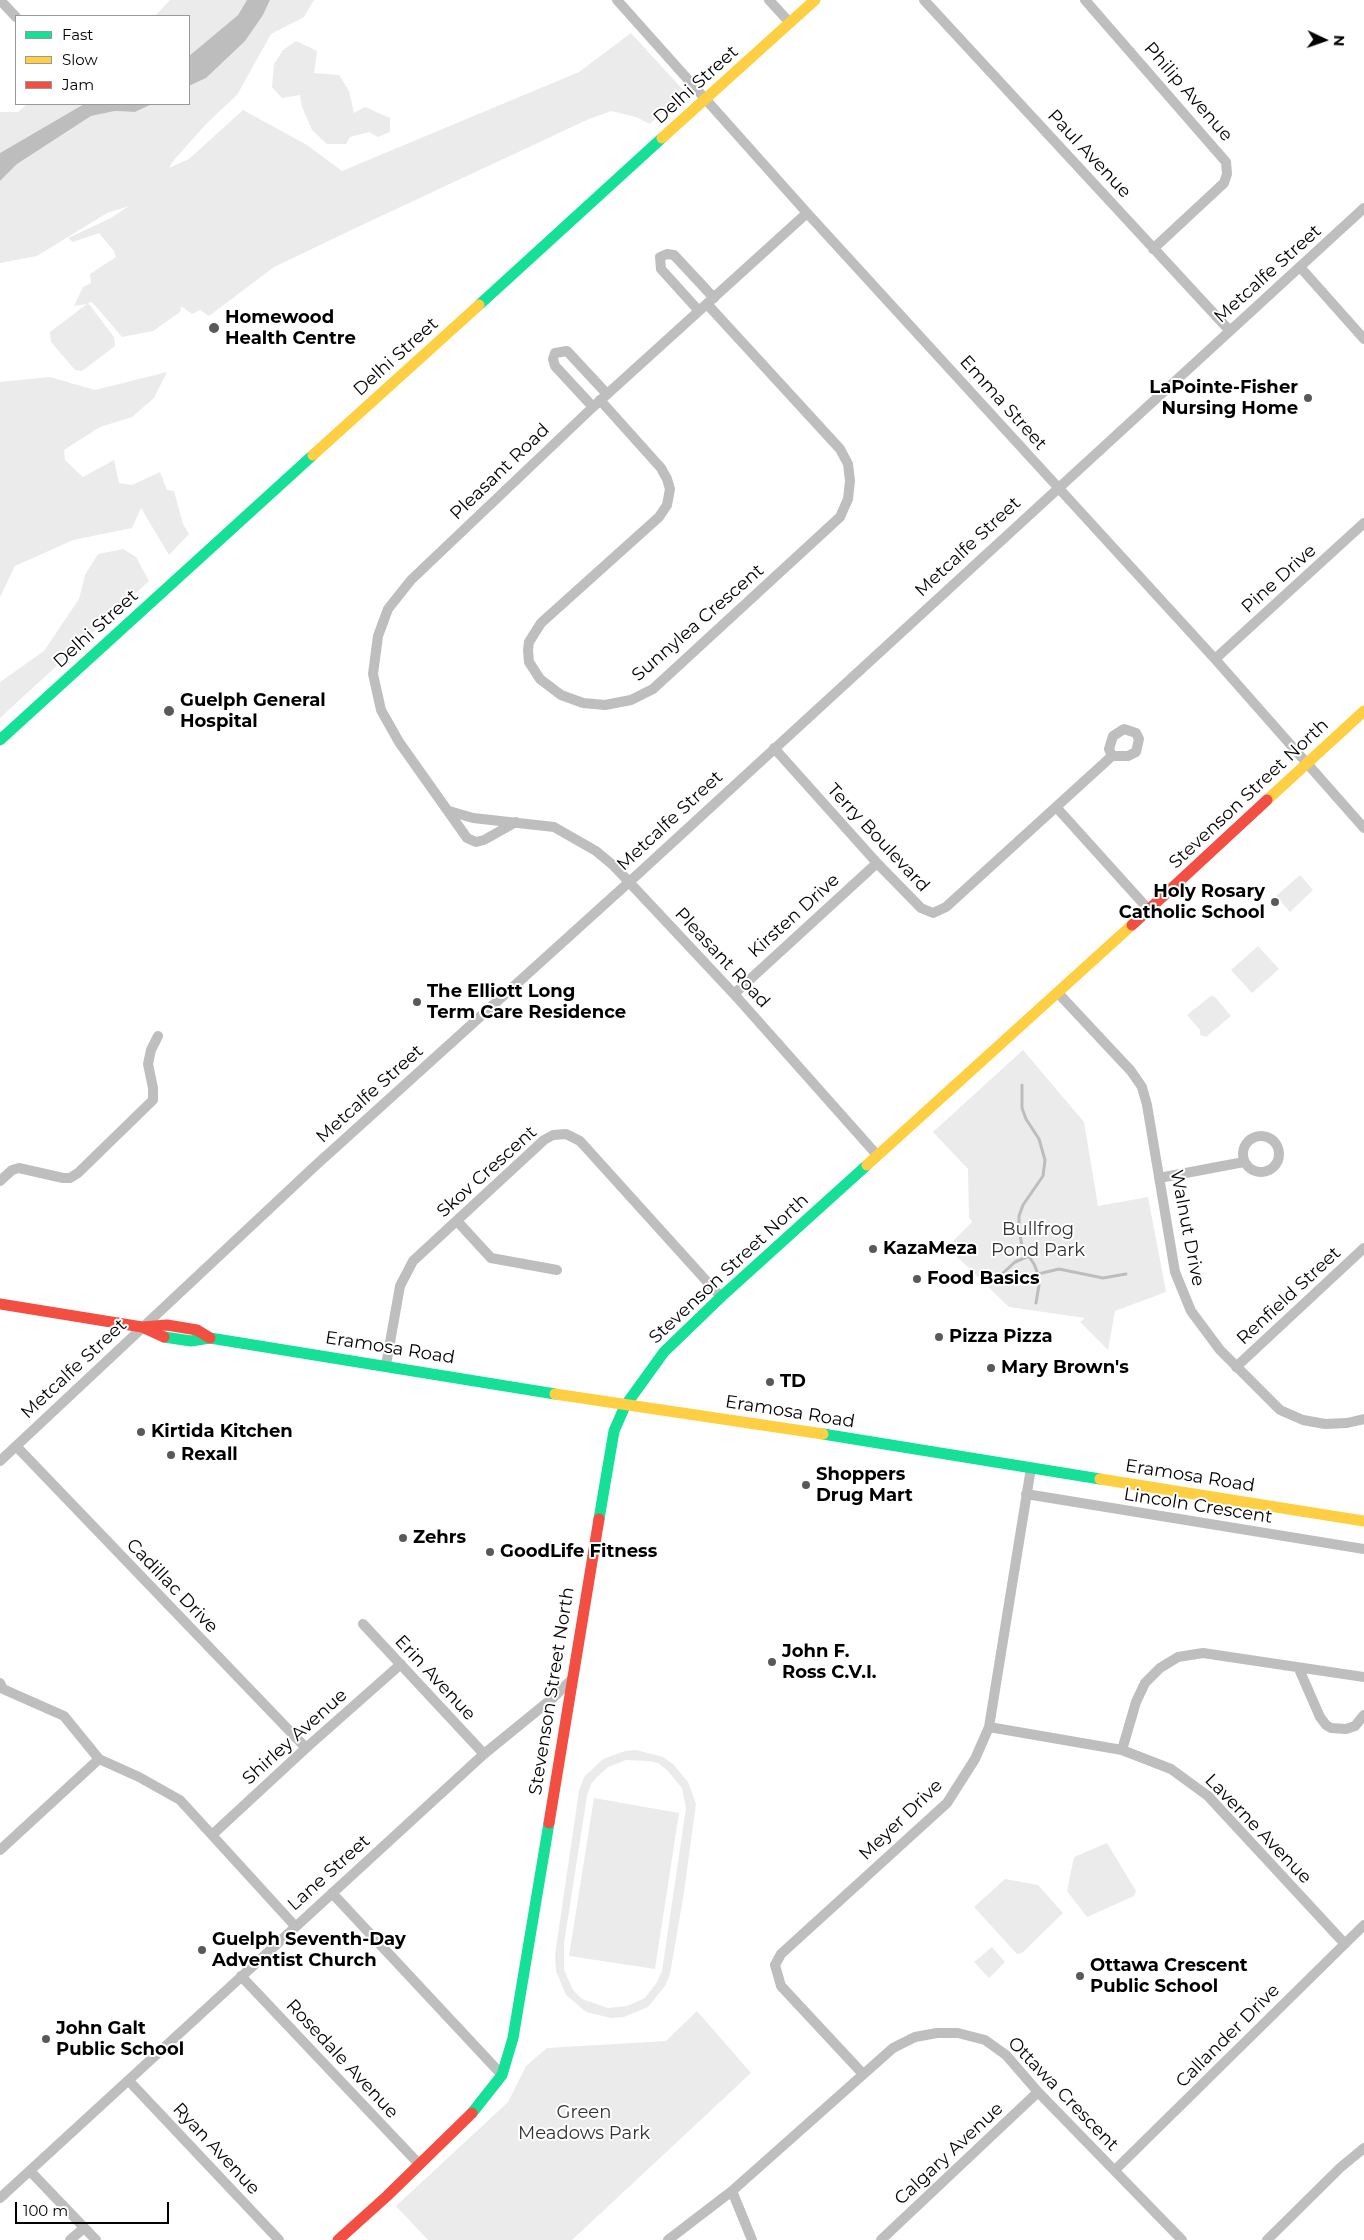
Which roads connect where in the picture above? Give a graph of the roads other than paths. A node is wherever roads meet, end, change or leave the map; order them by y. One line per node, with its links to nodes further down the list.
1 (0, 0): 7 (street)
2 (617, 0): 9 (street, Emma Street)
3 (769, 0): 8 (street)
4 (815, 0): 8 (main road, Delhi Street)
5 (924, 0): 12 (street, Paul Avenue)
6 (1085, 0): 12 (street, Philip Avenue)
7 (15, 16)
8 (790, 23): 9 (main road, Delhi Street)
9 (707, 99): 11 (street, Emma Street); 22 (main road, Delhi Street)
10 (1364, 208): 13 (street, Metcalfe Street)
11 (807, 213): 14 (street, Pleasant Road); 18 (street, Emma Street)
12 (1153, 249): 15 (street, Paul Avenue)
13 (1300, 267): 15 (street, Metcalfe Street); 16 (street)
14 (707, 305): 14 (street, Sunnylea Crescent); 17 (street, Pleasant Road); 17 (street, Sunnylea Crescent)
15 (1230, 331): 18 (street, Metcalfe Street)
16 (1364, 339)
17 (600, 400): 17 (street, Sunnylea Crescent); 27 (street, Pleasant Road)
18 (1058, 487): 20 (street, Emma Street); 23 (street, Metcalfe Street)
19 (1364, 523): 20 (street, Pine Drive)
20 (1215, 659): 25 (street, Emma Street)
21 (1364, 711): 25 (main road, Stevenson Street North)
22 (0, 740)
23 (774, 748): 30 (street, Terry Boulevard); 31 (street, Metcalfe Street)
24 (1112, 756): 26 (street, Terry Boulevard)
25 (1307, 764): 29 (street, Emma Street); 32 (main road, Stevenson Street North)
26 (1057, 808): 30 (street, Terry Boulevard); 32 (street)
27 (449, 810): 28 (street, Pleasant Road); 28 (street, Pleasant Road)
28 (516, 822): 31 (street, Pleasant Road)
29 (1364, 828)
30 (877, 863): 34 (street, Kirsten Drive)
31 (628, 882): 34 (street, Pleasant Road); 45 (street, Metcalfe Street)
32 (1150, 910): 33 (main road, Stevenson Street North)
33 (1058, 993): 36 (main road, Stevenson Street North); 38 (street, Walnut Drive)
34 (734, 994): 36 (street, Pleasant Road)
35 (158, 1036): 39 (street)
36 (878, 1155): 43 (main road, Stevenson Street North)
37 (1244, 1162): 38 (street)
38 (1160, 1178): 47 (street, Walnut Drive)
39 (0, 1180)
40 (457, 1221): 42 (street); 43 (street, Skov Crescent); 46 (street, Skov Crescent)
41 (1364, 1248): 47 (street, Renfield Street)
42 (557, 1270)
43 (721, 1297): 48 (main road, Stevenson Street North)
44 (0, 1304): 45 (main road, Eramosa Road)
45 (142, 1328): 46 (main road, Eramosa Road); 50 (street, Metcalfe Street)
46 (386, 1365): 48 (main road, Eramosa Road)
47 (1236, 1367): 49 (street, Walnut Drive)
48 (626, 1406): 52 (main road, Eramosa Road); 60 (main road, Stevenson Street North)
49 (1364, 1419)
50 (16, 1446): 51 (street, Metcalfe Street); 64 (street, Cadillac Drive)
51 (0, 1460)
52 (1031, 1468): 53 (street, Meyer Drive); 54 (main road, Eramosa Road)
53 (1026, 1494): 55 (street, Lincoln Crescent); 63 (street, Meyer Drive)
54 (1364, 1521)
55 (1364, 1549)
56 (363, 1624): 57 (street, Erin Avenue)
57 (401, 1664): 64 (street, Shirley Avenue); 66 (street, Erin Avenue)
58 (1299, 1668): 59 (street); 62 (street); 65 (street)
59 (1364, 1677)
60 (572, 1679): 66 (street, Lane Street); 76 (main road, Stevenson Street North)
61 (1, 1688): 67 (street)
62 (1364, 1716)
63 (989, 1727): 65 (street, Laverne Avenue); 75 (street, Meyer Drive)
64 (306, 1748): 68 (street, Shirley Avenue)
65 (1122, 1750): 73 (street, Laverne Avenue)
66 (484, 1754): 70 (street, Lane Street)
67 (99, 1759): 68 (street); 69 (street)
68 (212, 1835): 72 (street)
69 (0, 1850)
70 (332, 1893): 72 (street, Lane Street); 76 (street)
71 (1364, 1925): 73 (street, Callander Drive)
72 (295, 1926): 74 (street, Lane Street)
73 (1344, 1944): 81 (street, Callander Drive)
74 (241, 1976): 77 (street, Lane Street); 80 (street, Rosedale Avenue)
75 (864, 2074): 78 (street, Ottawa Crescent); 83 (street, Ottawa Crescent)
76 (502, 2075): 80 (main road, Stevenson Street North)
77 (129, 2081): 82 (street, Lane Street); 88 (street, Ryan Avenue)
78 (1038, 2092): 81 (street, Ottawa Crescent); 92 (street, Calgary Avenue)
79 (1364, 2148): 94 (street)
80 (419, 2164): 89 (main road, Stevenson Street North)
81 (1115, 2170): 93 (street, Ottawa Crescent)
82 (30, 2171): 84 (street, Lane Street); 85 (street)
83 (732, 2190): 90 (street, Ottawa Crescent); 91 (street)
84 (0, 2198)
85 (84, 2228): 86 (street); 87 (street)
86 (70, 2240)
87 (96, 2240)
88 (279, 2240)
89 (338, 2240)
90 (668, 2240)
91 (752, 2240)
92 (881, 2240)
93 (1182, 2240)
94 (1267, 2240)

